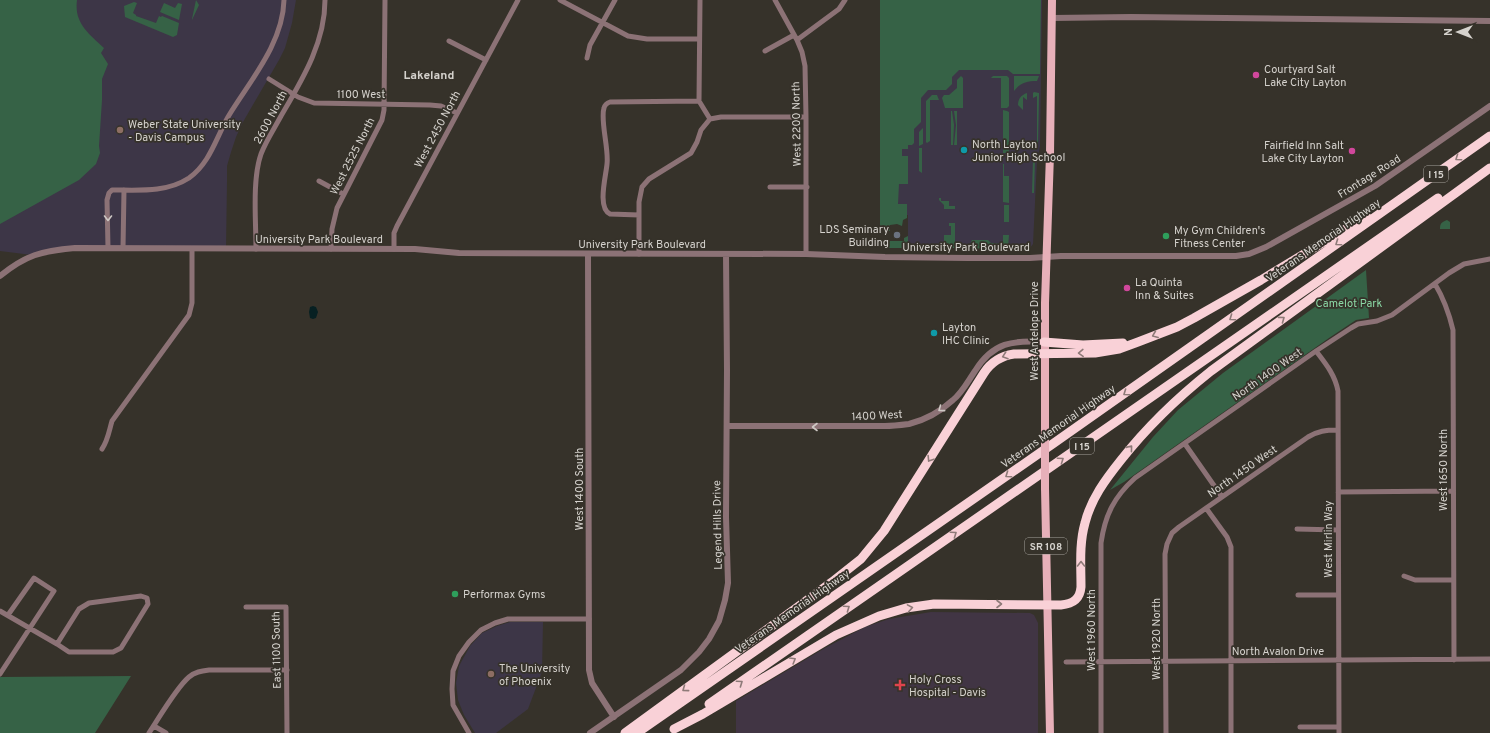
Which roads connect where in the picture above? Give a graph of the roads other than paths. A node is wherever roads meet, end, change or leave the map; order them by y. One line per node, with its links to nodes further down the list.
1 (284, 0): 34 (street)
2 (326, 0): 21 (street, 2600 North)
3 (385, 0): 23 (street, West 2525 North)
4 (518, 0): 19 (street, West 2450 North)
5 (560, 0): 13 (street)
6 (615, 0): 13 (street)
7 (700, 0): 15 (street)
8 (775, 0): 14 (street, West 2200 North)
9 (845, 0): 14 (street)
10 (1052, 0): 11 (main road, West Antelope Drive)
11 (1052, 18): 12 (street); 49 (main road, West Antelope Drive)
12 (1490, 21)
13 (602, 22): 15 (street); 18 (street)
14 (796, 38): 17 (street); 26 (street, West 2200 North)
15 (699, 39): 22 (street)
16 (449, 41): 19 (street)
17 (765, 51)
18 (587, 58)
19 (486, 60): 25 (street, West 2450 North)
20 (269, 79): 21 (street, 1100 West)
21 (293, 94): 23 (street, 1100 West); 41 (street, 2600 North)
22 (698, 101): 27 (street); 37 (street)
23 (384, 104): 25 (street, 1100 West); 35 (street, West 2525 North)
24 (1490, 106): 44 (street, Frontage Road)
25 (457, 113): 43 (street, West 2450 North)
26 (806, 117): 27 (street); 33 (street, West 2200 North)
27 (710, 118): 37 (street)
28 (1490, 136): 36 (highway, Veterans Memorial Highway / I 15, one-way to 36)
29 (1490, 162): 93 (highway, I 15, one-way to 29)
30 (1490, 168): 73 (highway, one-way to 30)
31 (319, 181): 35 (street)
32 (770, 187): 33 (street)
33 (807, 187): 48 (street, West 2200 North)
34 (124, 190): 38 (street, one-way to 38); 39 (street)
35 (343, 194): 42 (street, West 2525 North)
36 (1382, 213): 54 (highway, one-way to 54); 100 (highway, Veterans Memorial Highway / I 15, one-way to 100)
37 (639, 215): 46 (street)
38 (108, 248): 39 (street, University Park Boulevard); 51 (street, University Park Boulevard)
39 (123, 248): 40 (street, University Park Boulevard)
40 (192, 249): 41 (street, University Park Boulevard); 60 (street)
41 (256, 249): 42 (street, University Park Boulevard)
42 (331, 249): 43 (street, University Park Boulevard)
43 (394, 249): 45 (street, University Park Boulevard)
44 (1253, 253): 49 (street, University Park Boulevard)
45 (588, 254): 46 (street, University Park Boulevard); 77 (street, West 1400 South)
46 (639, 254): 47 (street, University Park Boulevard)
47 (726, 254): 48 (street, University Park Boulevard); 57 (street, Legend Hills Drive)
48 (806, 254): 49 (street, University Park Boulevard)
49 (1046, 257): 53 (main road, West Antelope Drive / SR 108)
50 (1490, 260): 52 (street, North 1400 West)
51 (0, 276)
52 (1435, 284): 55 (street, North 1400 West); 61 (street, West 1650 North)
53 (1044, 342): 54 (highway); 56 (main road, West Antelope Drive / SR 108); 57 (street, 1400 West, one-way to 57)
54 (1133, 343): 56 (highway, one-way to 56)
55 (1316, 351): 58 (street, West Mirlin Way); 59 (street, North 1400 West)
56 (1044, 353): 73 (main road, West Antelope Drive / SR 108, bridge); 99 (highway, one-way to 99)
57 (727, 426): 89 (street, Legend Hills Drive)
58 (1338, 430): 62 (street, West Mirlin Way); 63 (street, North 1450 West)
59 (1185, 444): 63 (street); 65 (street, North 1400 West)
60 (102, 449)
61 (1453, 491): 62 (street); 70 (street, West 1650 North)
62 (1338, 492): 67 (street, West Mirlin Way)
63 (1222, 497): 64 (street, North 1450 West)
64 (1206, 508): 68 (street, North 1450 West); 86 (street)
65 (1104, 527): 84 (street, West 1960 North)
66 (1297, 530): 67 (street)
67 (1338, 530): 72 (street, West Mirlin Way)
68 (1167, 544): 85 (street, West 1920 North)
69 (1404, 576): 70 (street)
70 (1453, 580): 80 (street, West 1650 North)
71 (1298, 595): 72 (street)
72 (1338, 595): 82 (street, West Mirlin Way)
73 (1047, 604): 93 (highway, one-way to 73); 101 (main road, West Antelope Drive / SR 108)
74 (246, 607): 87 (street, East 1100 South)
75 (0, 611): 76 (street)
76 (8, 616): 78 (street); 78 (street)
77 (589, 619): 89 (street, West 1400 South); 97 (street)
78 (30, 628): 79 (street); 88 (street)
79 (56, 644): 79 (street)
80 (1454, 660): 81 (street, North Avalon Drive); 82 (street, North Avalon Drive)
81 (1490, 660)
82 (1338, 661): 86 (street, North Avalon Drive); 92 (street, West Mirlin Way)
83 (1066, 662): 84 (street, North Avalon Drive)
84 (1101, 662): 85 (street, North Avalon Drive); 102 (street, West 1960 North)
85 (1166, 662): 86 (street, North Avalon Drive); 103 (street, West 1920 North)
86 (1231, 662): 104 (street)
87 (287, 670): 90 (street); 96 (street, East 1100 South)
88 (0, 674)
89 (614, 716): 98 (street, Legend Hills Drive)
90 (154, 726): 94 (street); 95 (street)
91 (1300, 727): 92 (street)
92 (1339, 730)
93 (671, 731)
94 (149, 733)
95 (166, 733)
96 (287, 733)
97 (469, 733)
98 (590, 733)
99 (625, 733)
100 (637, 733)
101 (1050, 733)
102 (1101, 733)
103 (1166, 733)
104 (1231, 733)

